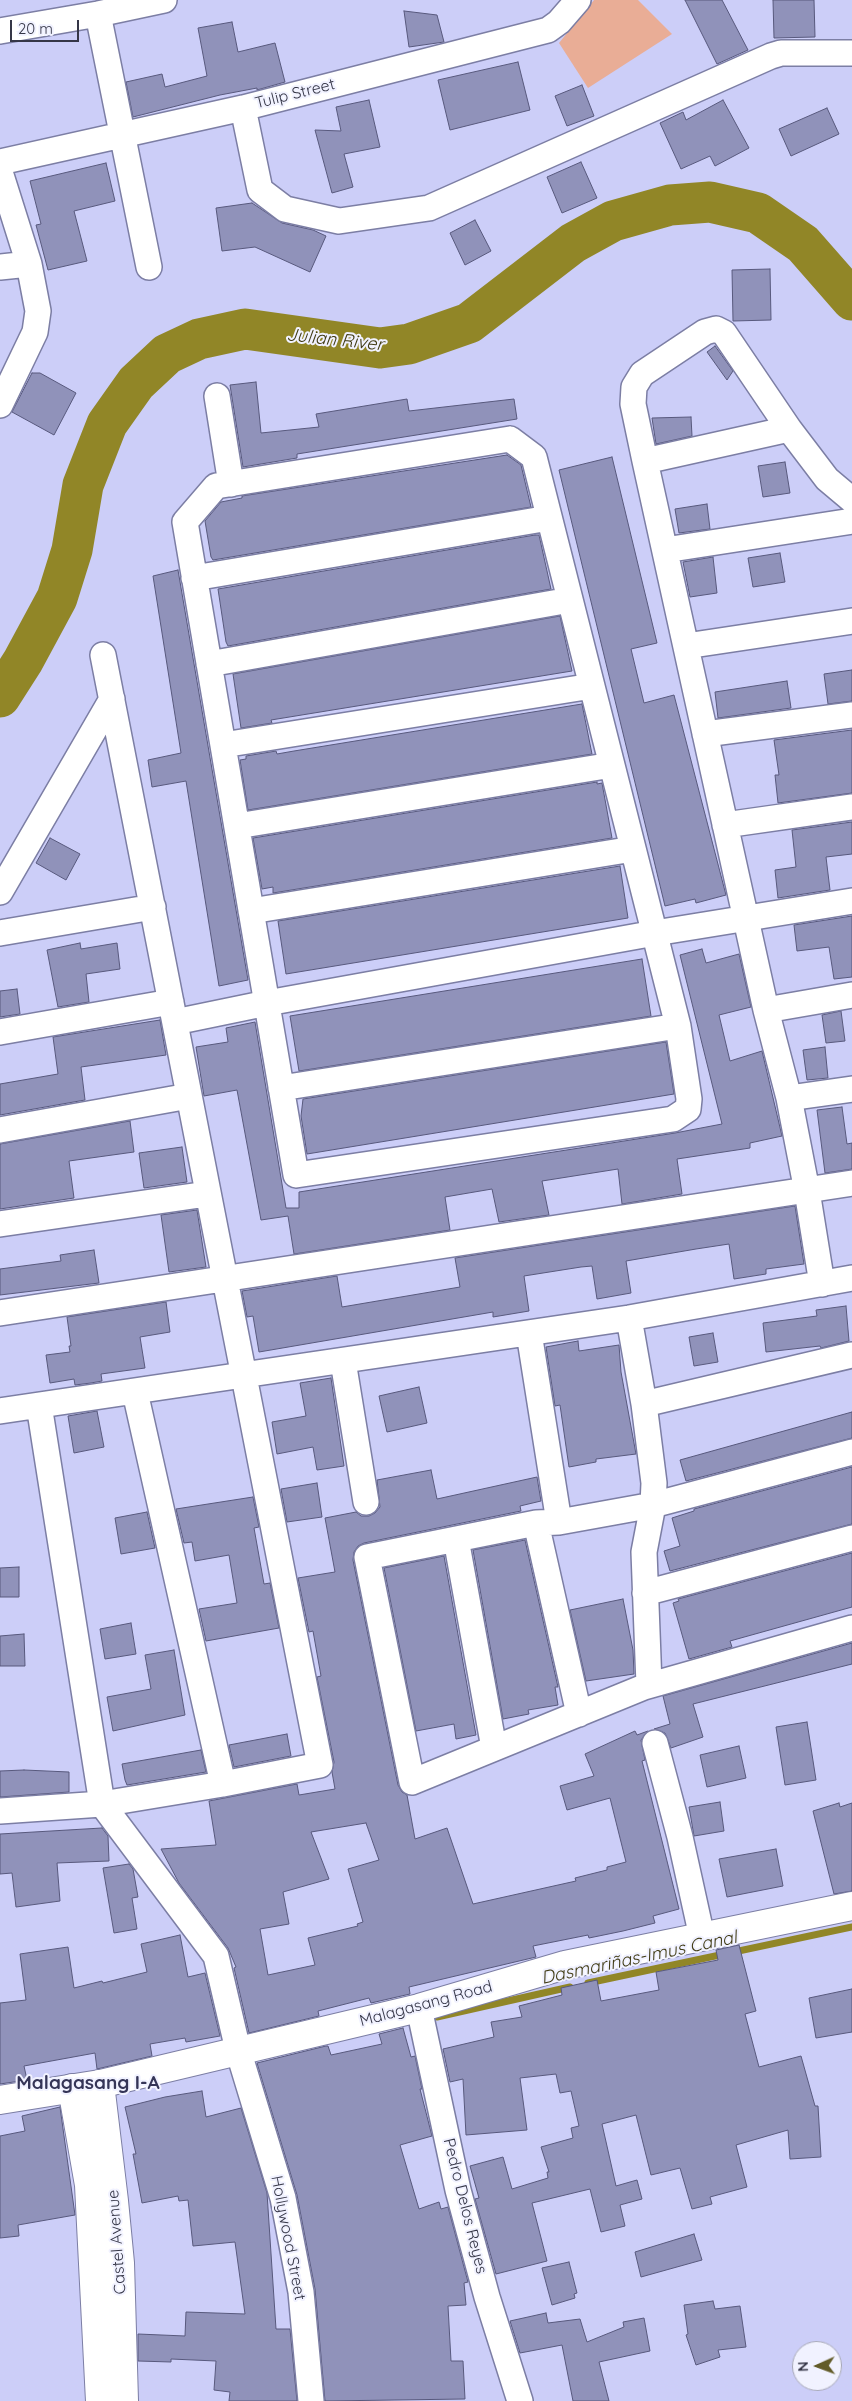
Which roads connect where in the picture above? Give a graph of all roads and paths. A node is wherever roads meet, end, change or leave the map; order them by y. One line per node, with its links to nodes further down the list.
1 (164, 0): 3 (street)
2 (578, 0): 6 (street, Tulip Street)
3 (98, 14): 4 (street); 7 (street)
4 (0, 31)
5 (852, 53): 6 (street)
6 (243, 108): 7 (street, Tulip Street)
7 (123, 134): 8 (street, Tulip Street); 12 (street)
8 (0, 162)
9 (0, 172): 10 (street)
10 (29, 264): 11 (street); 13 (street)
11 (0, 267)
12 (150, 267)
13 (3, 396)
14 (218, 396): 17 (street)
15 (789, 429): 16 (street); 16 (street); 18 (street)
16 (645, 461): 21 (street)
17 (231, 484): 19 (street); 22 (street)
18 (852, 500)
19 (549, 518): 22 (street); 23 (street)
20 (852, 521): 21 (street)
21 (664, 550): 25 (street)
22 (194, 578): 27 (street)
23 (570, 600): 27 (street); 28 (street)
24 (852, 621): 25 (street)
25 (686, 646): 31 (street)
26 (103, 655): 29 (street)
27 (209, 664): 32 (street)
28 (592, 686): 32 (street); 33 (street)
29 (112, 698): 38 (street); 40 (street)
30 (852, 715): 31 (street)
31 (705, 734): 35 (street)
32 (223, 745): 36 (street)
33 (612, 765): 36 (street); 37 (street)
34 (852, 807): 35 (street)
35 (725, 825): 42 (street)
36 (237, 826): 41 (street)
37 (633, 849): 41 (street); 44 (street)
38 (0, 892)
39 (852, 901): 42 (street)
40 (153, 908): 43 (street); 48 (street)
41 (251, 912): 46 (street)
42 (746, 920): 44 (street); 47 (street)
43 (0, 933)
44 (654, 933): 46 (street); 49 (street)
45 (852, 995): 47 (street)
46 (267, 1003): 48 (street); 51 (street)
47 (766, 1010): 54 (street)
48 (173, 1012): 50 (street); 53 (street)
49 (678, 1026): 51 (street); 51 (street)
50 (0, 1032)
51 (282, 1088)
52 (852, 1089): 54 (street)
53 (189, 1096): 55 (street); 58 (street)
54 (789, 1098): 57 (street)
55 (0, 1130)
56 (852, 1183): 57 (street)
57 (808, 1191): 61 (street); 62 (street)
58 (208, 1194): 59 (street); 61 (street)
59 (0, 1224)
60 (852, 1278): 62 (street)
61 (225, 1280): 63 (street); 68 (street)
62 (822, 1284): 64 (street)
63 (0, 1313)
64 (629, 1318): 65 (street); 70 (street)
65 (529, 1333): 67 (street); 76 (street)
66 (852, 1355): 70 (street)
67 (343, 1361): 68 (street); 74 (street)
68 (244, 1376): 69 (street); 85 (street)
69 (135, 1392): 71 (street); 85 (street)
70 (644, 1404): 75 (street)
71 (39, 1405): 72 (street); 86 (street)
72 (0, 1411)
73 (852, 1452): 75 (street)
74 (366, 1502)
75 (653, 1505): 76 (street); 79 (street)
76 (548, 1522): 78 (street); 82 (street)
77 (852, 1538): 79 (street)
78 (456, 1539): 84 (street); 84 (street)
79 (645, 1593): 81 (street)
80 (852, 1628): 81 (street)
81 (649, 1685): 82 (street)
82 (579, 1714): 84 (street)
83 (655, 1743): 89 (street)
84 (494, 1748)
85 (224, 1784): 86 (street)
86 (102, 1804): 87 (street); 91 (street, Hollywood Street)
87 (0, 1811)
88 (852, 1906): 89 (main road, Malagasang Road)
89 (702, 1937): 90 (main road, Malagasang Road)
90 (419, 2008): 91 (main road, Malagasang Road); 98 (street, Pedro Delos Reyes)
91 (238, 2050): 92 (main road, Malagasang Road); 97 (street, Hollywood Street)
92 (100, 2084): 93 (main road, Malagasang Road); 96 (main road, Castel Avenue)
93 (72, 2088): 94 (main road, Malagasang Road); 95 (main road, Castel Avenue)
94 (0, 2100)
95 (100, 2401)
96 (124, 2401)
97 (311, 2401)
98 (520, 2401)

